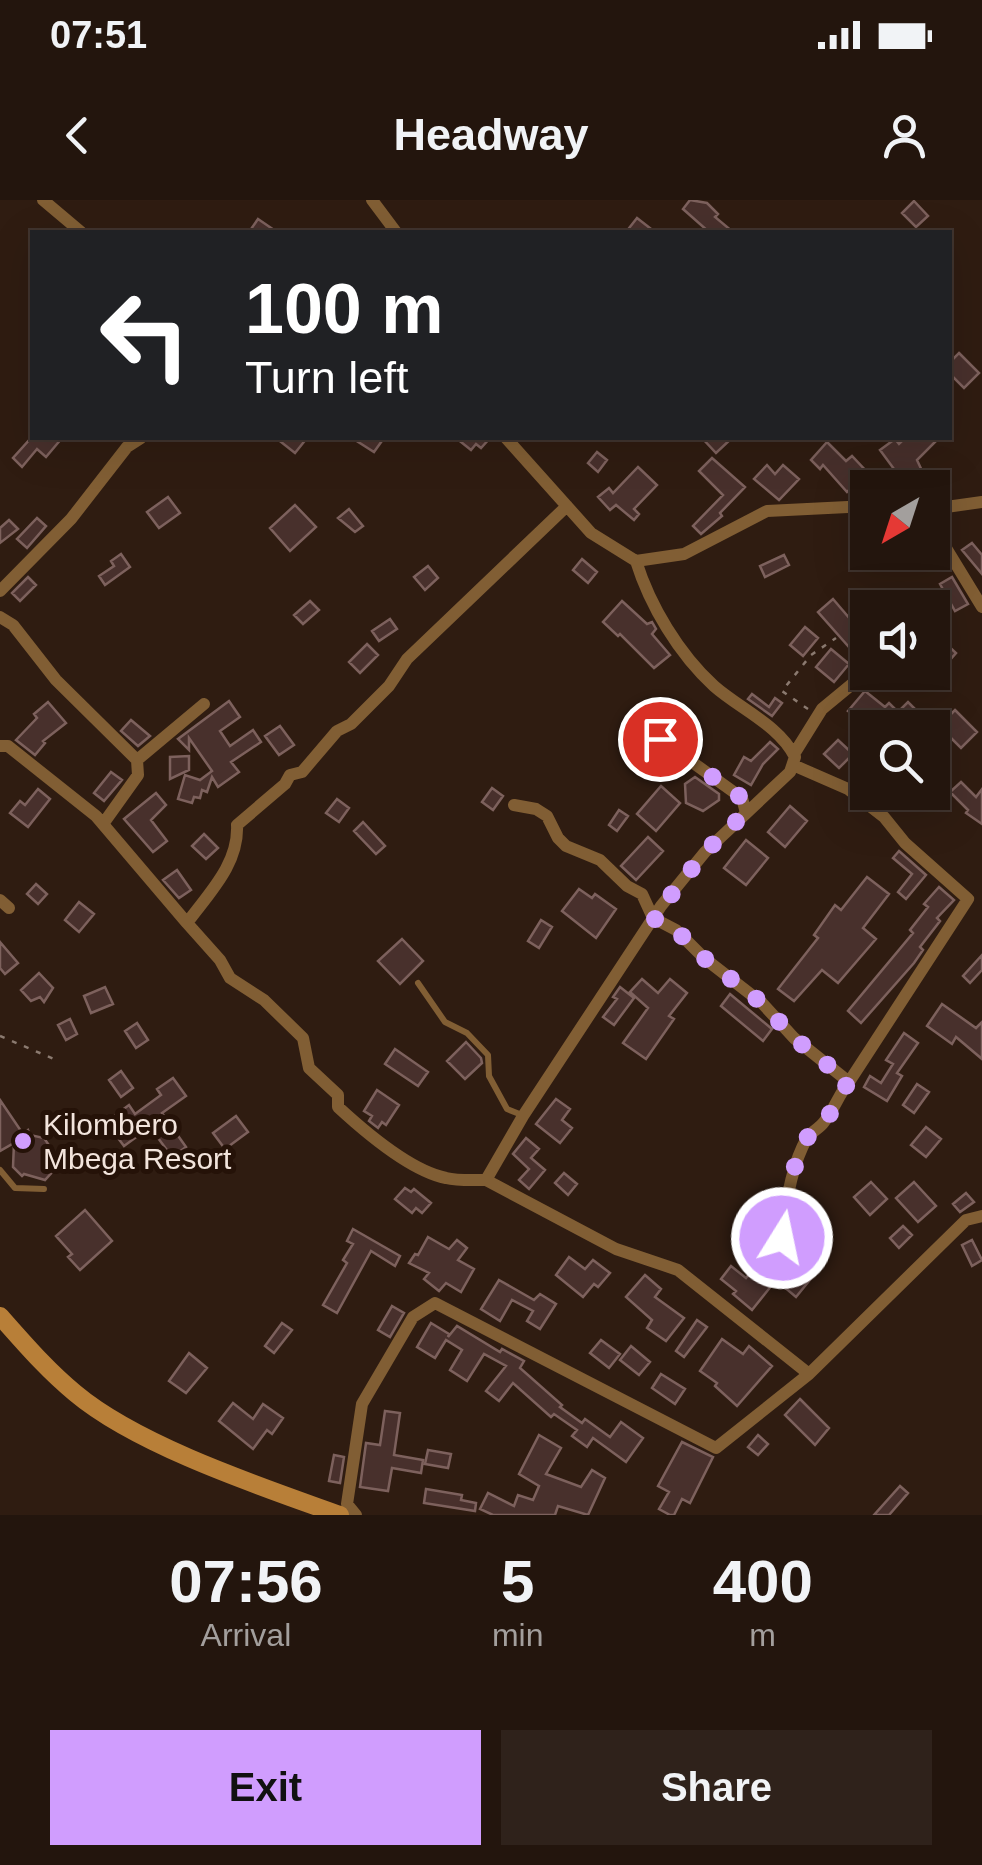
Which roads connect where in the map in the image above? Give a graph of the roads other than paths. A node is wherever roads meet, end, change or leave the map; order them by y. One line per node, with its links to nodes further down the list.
1 (43, 200): 3 (street)
2 (372, 200): 4 (street)
3 (79, 230)
4 (394, 230)
5 (138, 440): 13 (street)
6 (508, 440): 8 (street)
7 (982, 502): 9 (street)
8 (567, 506): 12 (street); 26 (street)
9 (950, 506)
10 (850, 507): 12 (street)
11 (950, 555): 14 (street)
12 (636, 561): 20 (street)
13 (0, 591)
14 (982, 607)
15 (0, 617): 21 (street)
16 (850, 685): 20 (street)
17 (204, 704): 21 (street)
18 (660, 739): 23 (street)
19 (0, 746): 24 (street)
20 (793, 759): 23 (street); 28 (street)
21 (137, 760): 24 (street)
22 (514, 804): 25 (street)
23 (746, 812): 25 (street)
24 (103, 824): 26 (street)
25 (653, 918): 28 (street); 29 (street)
26 (187, 923): 31 (street)
27 (418, 984): 29 (lane)
28 (849, 1082): 34 (street)
29 (523, 1116): 31 (street)
30 (0, 1170): 32 (lane)
31 (486, 1180): 36 (street)
32 (44, 1189)
33 (982, 1216): 36 (street)
34 (782, 1238)
35 (0, 1316): 37 (main road)
36 (809, 1374): 38 (street)
37 (340, 1515)
38 (356, 1515)

